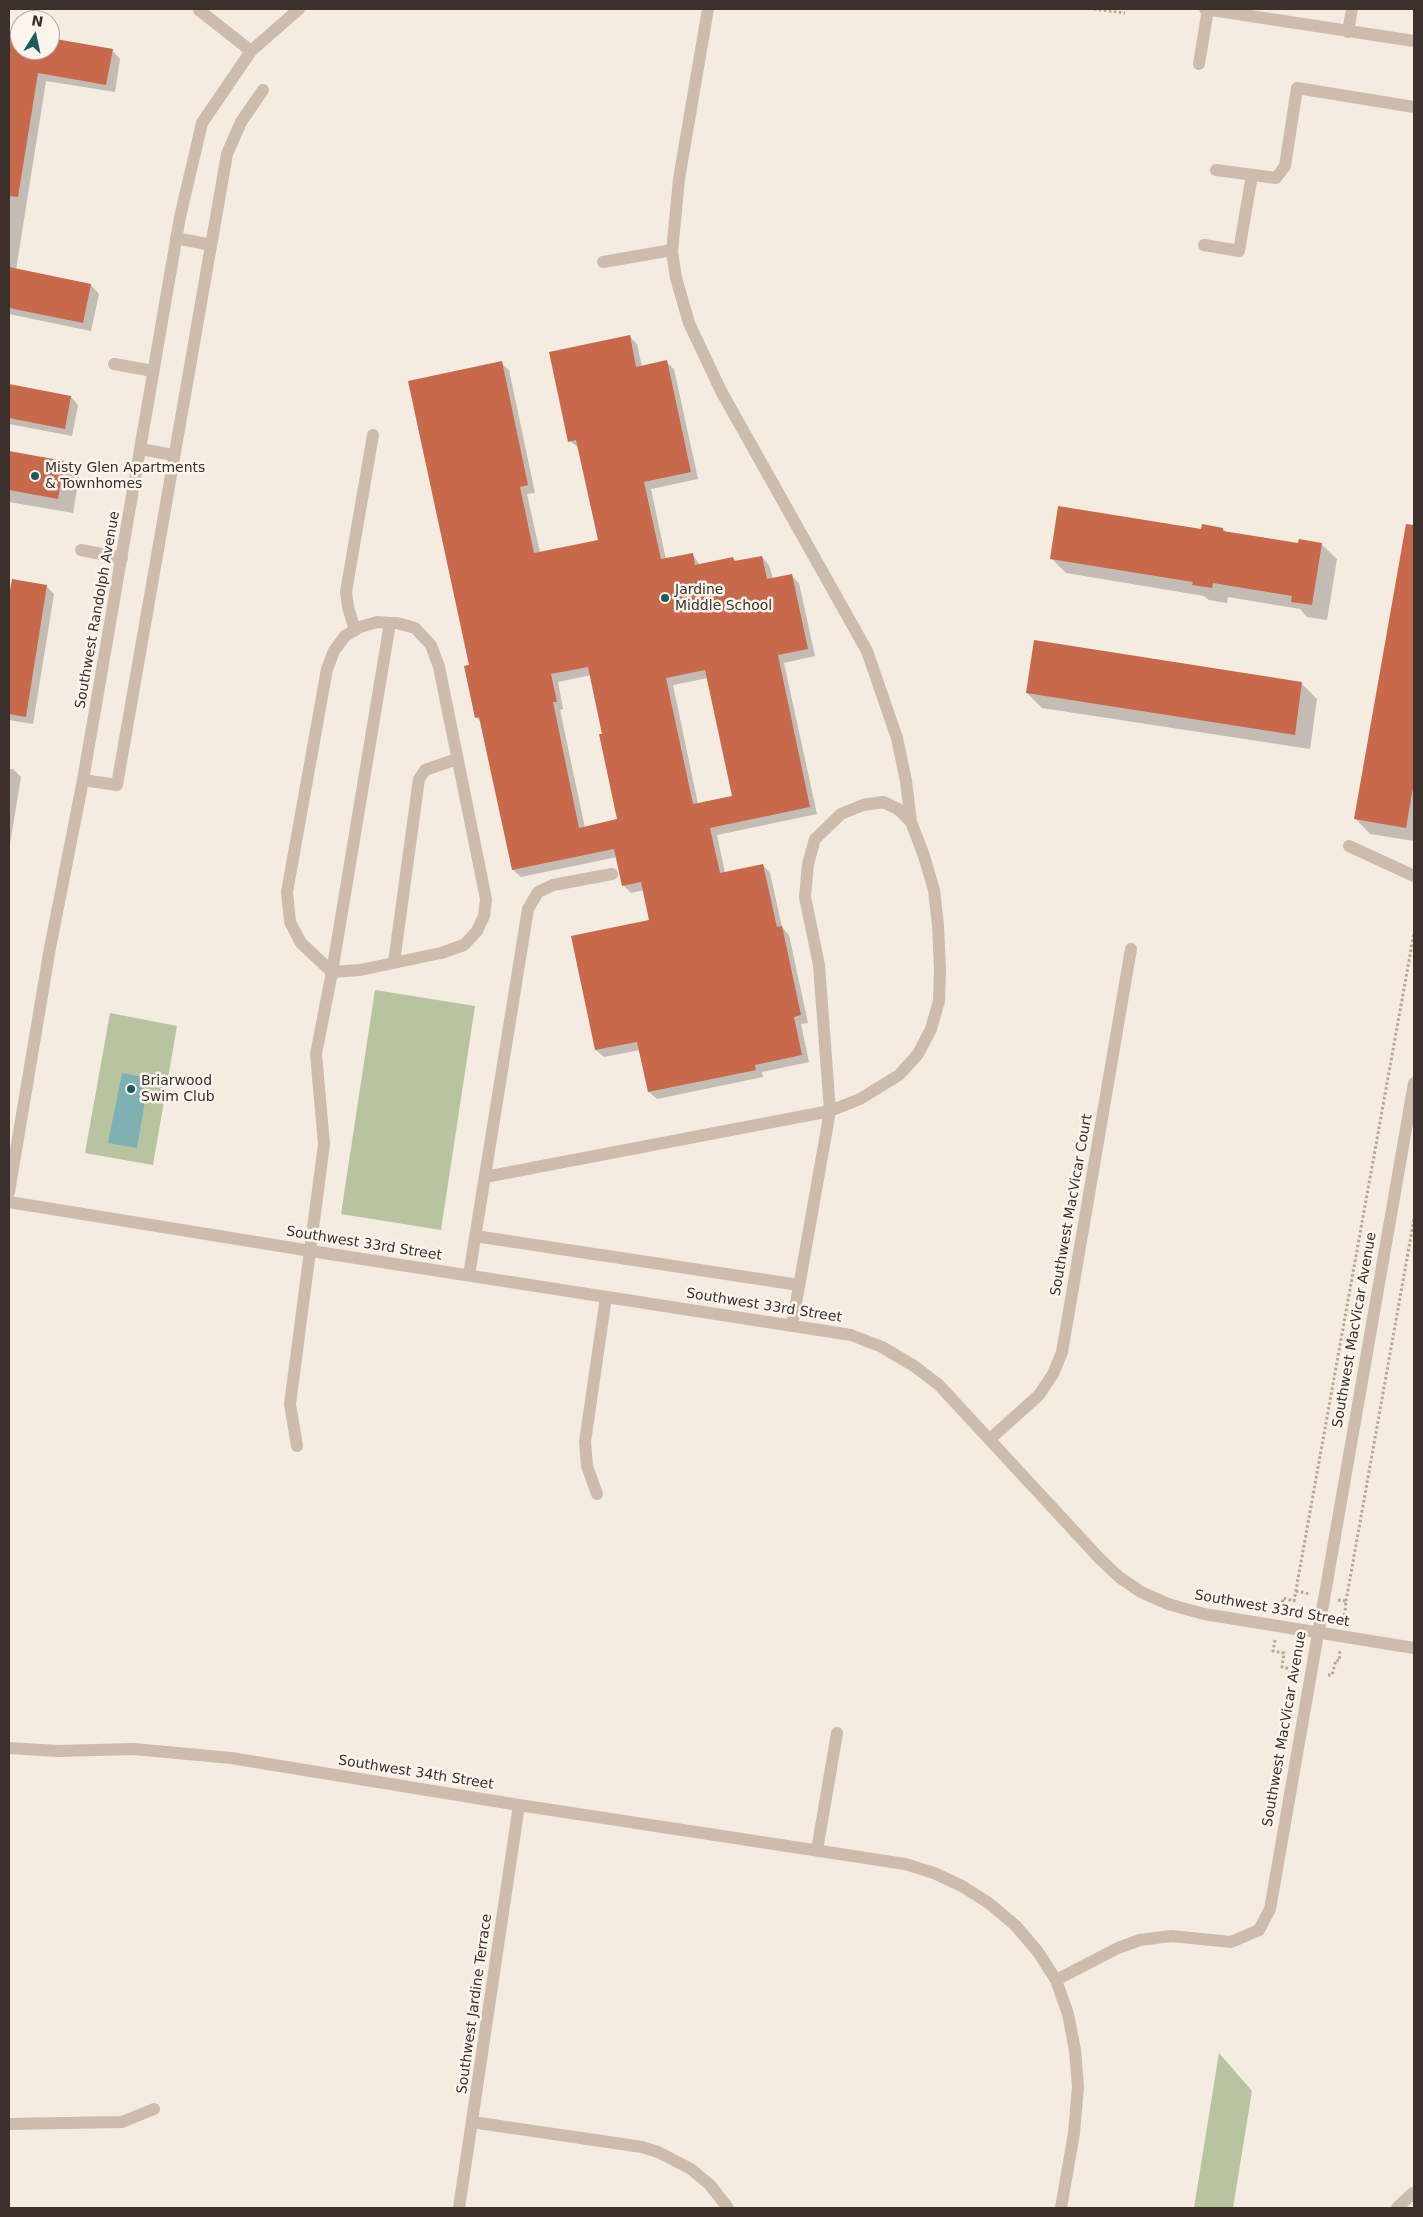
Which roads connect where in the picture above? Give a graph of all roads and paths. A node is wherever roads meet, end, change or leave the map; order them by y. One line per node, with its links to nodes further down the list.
1 (299, 9): 10 (street, Southwest Randolph Avenue)
2 (708, 9): 19 (street)
3 (1094, 9): 7 (path)
4 (1206, 9): 8 (street); 11 (street)
5 (1352, 9): 8 (street)
6 (199, 10): 10 (street)
7 (1125, 13)
8 (1348, 32): 9 (street)
9 (1414, 41)
10 (251, 51): 16 (street, Southwest Randolph Avenue)
11 (1199, 64)
12 (263, 90): 17 (street)
13 (1414, 107): 15 (street)
14 (1216, 170): 15 (street)
15 (1252, 174): 18 (street)
16 (176, 238): 17 (street); 22 (street, Southwest Randolph Avenue)
17 (211, 244): 25 (street)
18 (1204, 245)
19 (672, 250): 20 (street); 32 (street)
20 (604, 262)
21 (114, 364): 22 (street)
22 (153, 371): 24 (street, Southwest Randolph Avenue)
23 (373, 435): 29 (street)
24 (140, 449): 25 (street); 27 (street, Southwest Randolph Avenue)
25 (174, 455): 31 (street)
26 (81, 550): 27 (street)
27 (122, 558): 31 (street, Southwest Randolph Avenue)
28 (390, 622): 29 (street); 30 (street); 39 (street)
29 (355, 630): 39 (street)
30 (458, 759): 38 (street); 38 (street)
31 (83, 780): 45 (street, Southwest Randolph Avenue)
32 (912, 822): 43 (street); 43 (street)
33 (1348, 846): 35 (street)
34 (612, 874): 44 (street)
35 (1414, 876)
36 (1414, 933): 40 (path)
37 (1132, 950): 54 (street, Southwest MacVicar Court)
38 (394, 962): 39 (street)
39 (332, 972): 49 (street)
40 (1407, 972): 41 (path); 57 (path)
41 (1414, 974)
42 (1414, 1083): 59 (street, Southwest MacVicar Avenue)
43 (830, 1110): 44 (street); 51 (street)
44 (485, 1177): 48 (street)
45 (9, 1192)
46 (9, 1202): 49 (street, Southwest 33rd Street)
47 (1414, 1219): 58 (path)
48 (475, 1236): 50 (street); 51 (street)
49 (311, 1251): 50 (street, Southwest 33rd Street); 55 (street)
50 (469, 1275): 52 (street, Southwest 33rd Street)
51 (799, 1285): 53 (street)
52 (606, 1297): 53 (street, Southwest 33rd Street); 56 (street)
53 (792, 1326): 54 (street, Southwest 33rd Street)
54 (990, 1439): 59 (street, Southwest 33rd Street)
55 (297, 1446)
56 (596, 1494)
57 (1296, 1591)
58 (1346, 1601)
59 (1317, 1632): 60 (street, Southwest 33rd Street); 65 (street, Southwest MacVicar Avenue)
60 (1414, 1648)
61 (836, 1732): 64 (street)
62 (9, 1748): 63 (street, Southwest 34th Street)
63 (519, 1805): 64 (street, Southwest 34th Street); 67 (street, Southwest Jardine Terrace)
64 (817, 1850): 65 (street, Southwest 34th Street)
65 (1056, 1980): 72 (street)
66 (154, 2109): 68 (street)
67 (472, 2122): 70 (street, Southwest Jardine Terrace); 71 (street)
68 (9, 2124)
69 (1413, 2193): 73 (street)
70 (459, 2208)
71 (728, 2208)
72 (1061, 2208)
73 (1397, 2208)

